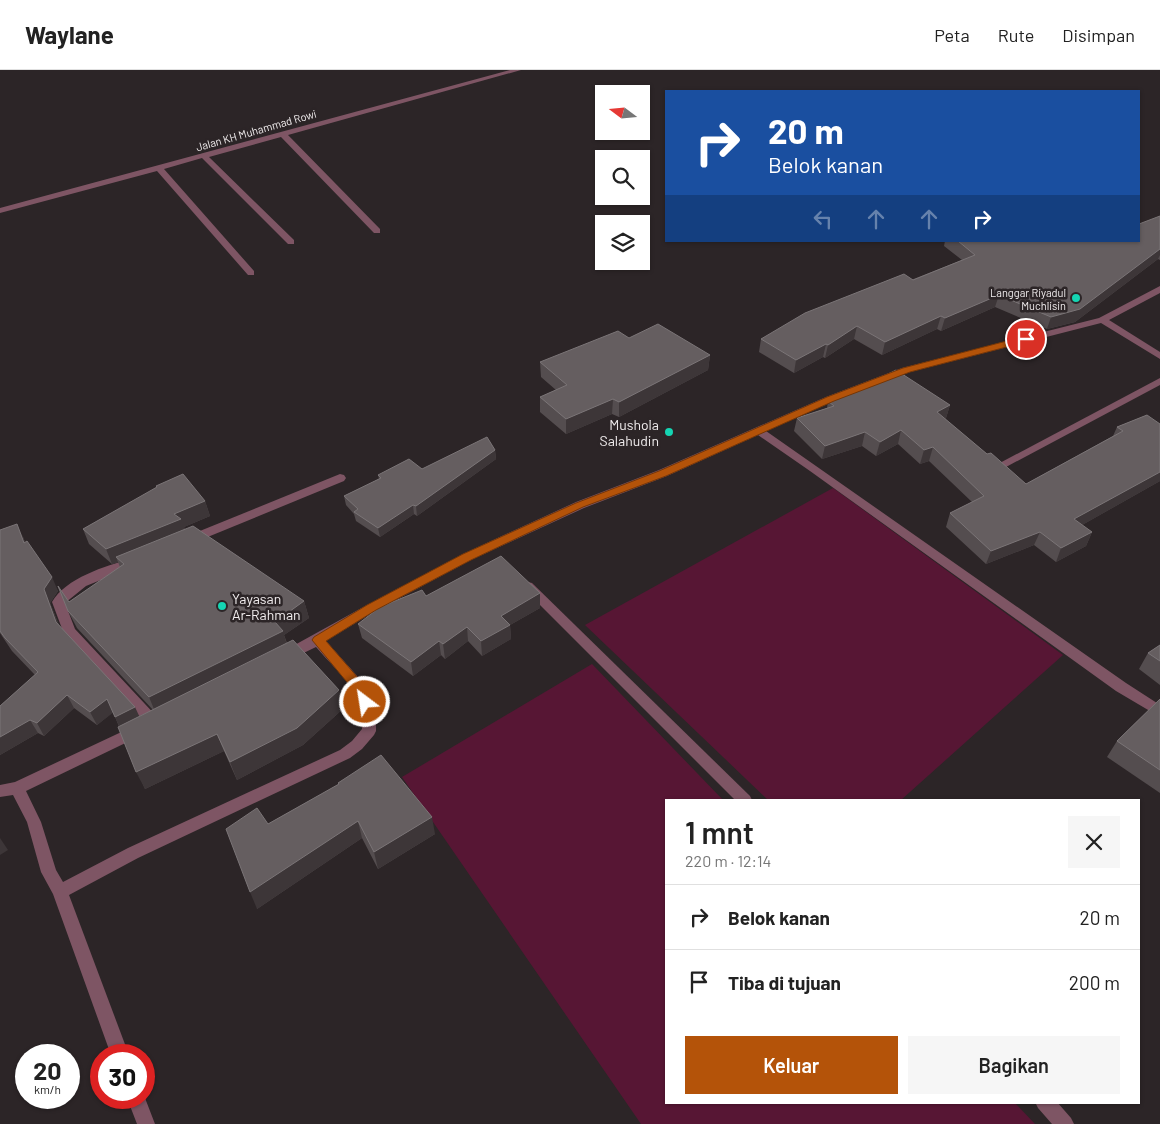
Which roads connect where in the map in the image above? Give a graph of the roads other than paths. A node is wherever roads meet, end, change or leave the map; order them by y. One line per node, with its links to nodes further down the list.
1 (518, 70): 2 (street, Jalan KH Muhammad Rowi)
2 (283, 134): 3 (street, Jalan KH Muhammad Rowi); 6 (street)
3 (204, 156): 4 (street, Jalan KH Muhammad Rowi); 7 (street)
4 (159, 168): 5 (street, Jalan KH Muhammad Rowi); 8 (street)
5 (0, 211)
6 (377, 231)
7 (291, 242)
8 (251, 273)
9 (1160, 289): 10 (street)
10 (1102, 320): 11 (street); 13 (street)
11 (1160, 356)
12 (1160, 381): 14 (street)
13 (759, 431): 19 (street); 21 (street)
14 (1002, 465)
15 (340, 478): 16 (street)
16 (174, 546)
17 (146, 557): 22 (street)
18 (517, 574): 24 (street)
19 (318, 640): 20 (street); 25 (street)
20 (275, 662)
21 (1160, 712)
22 (17, 788): 23 (street); 25 (street)
23 (0, 791)
24 (744, 799)
25 (60, 892): 26 (street)
26 (116, 1044)
27 (1046, 1104): 30 (street)
28 (140, 1109): 29 (street)
29 (146, 1124)
30 (1065, 1124)

